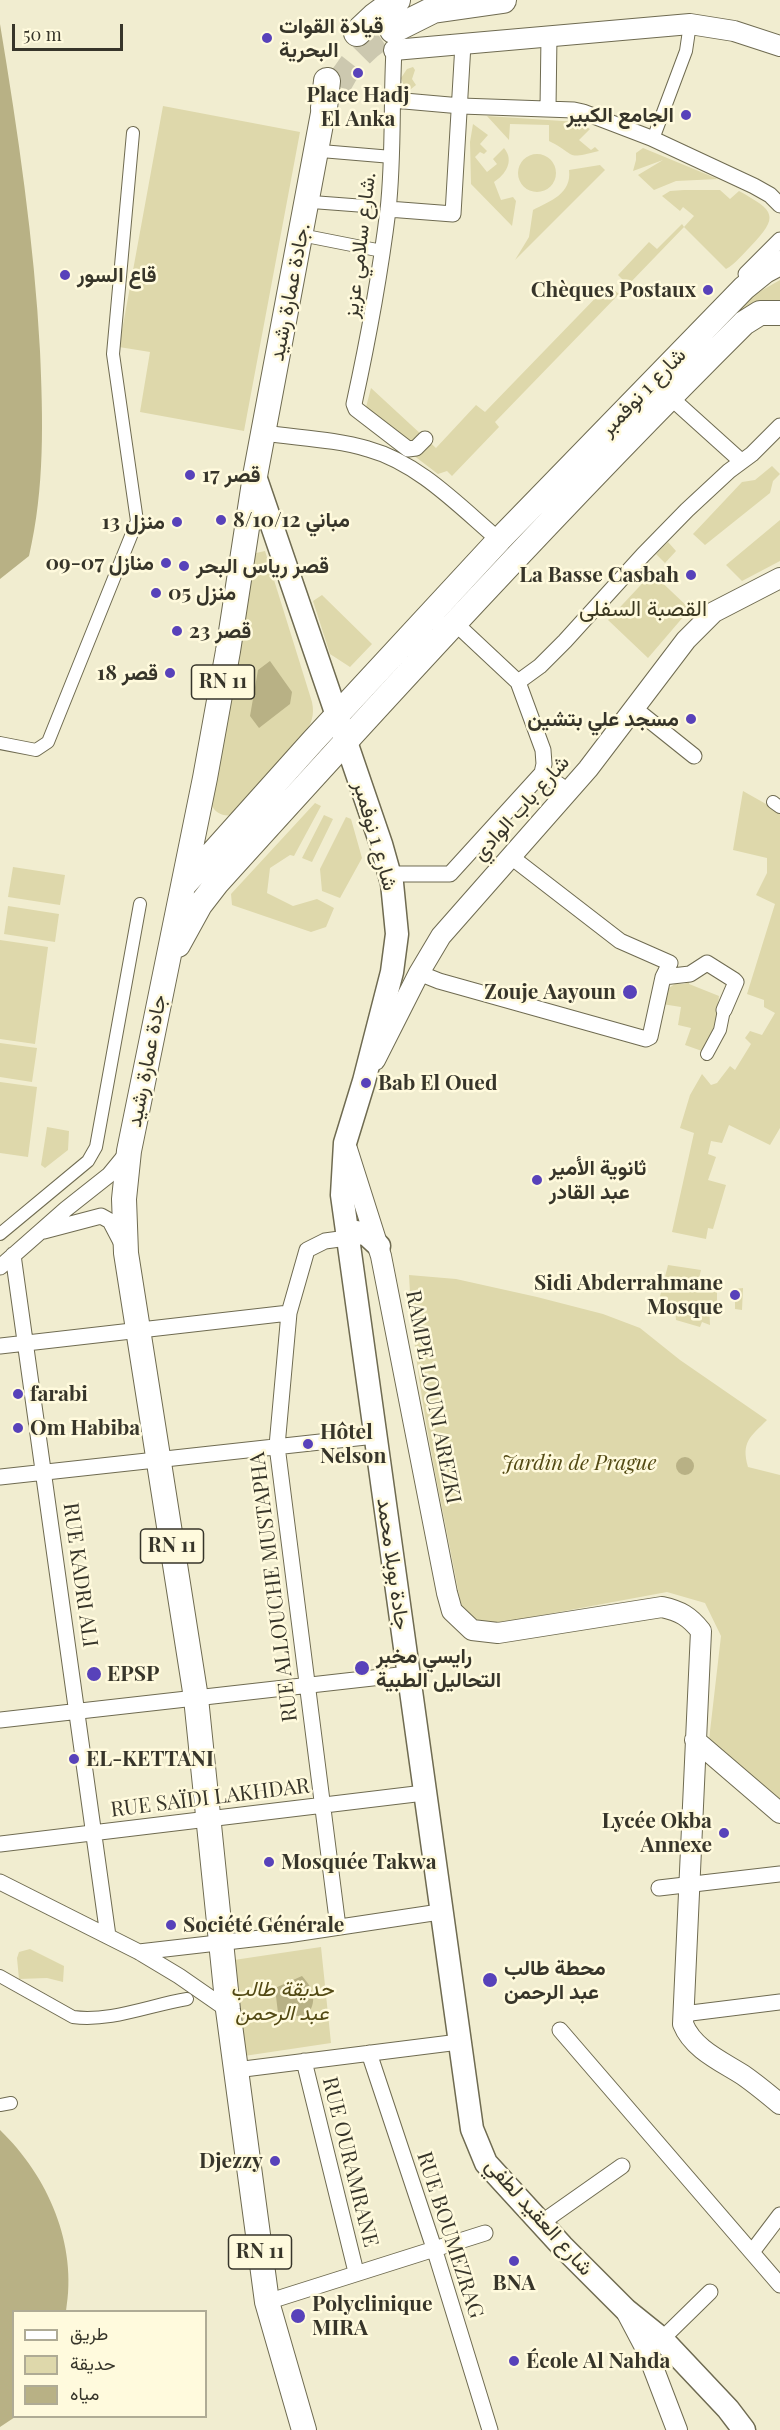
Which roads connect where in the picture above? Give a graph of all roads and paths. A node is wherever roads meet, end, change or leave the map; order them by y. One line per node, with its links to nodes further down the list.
1 (503, 0): 2 (highway)
2 (498, 1): 3 (highway)
3 (392, 22): 5 (highway); 7 (street); 10 (street, شارع سلامي عزيز.)
4 (690, 24): 6 (street); 8 (street); 15 (street)
5 (357, 33)
6 (549, 36): 7 (street); 13 (street)
7 (463, 44): 11 (street)
8 (780, 46)
9 (332, 83): 12 (highway, RN 11)
10 (393, 99): 11 (street); 17 (street, شارع سلامي عزيز.)
11 (461, 106): 13 (street); 21 (street)
12 (324, 108): 28 (main road, جادة عمارة رشيد. / RN 11)
13 (548, 108): 15 (street)
14 (133, 133): 39 (street)
15 (653, 139): 19 (street)
16 (321, 152): 17 (street)
17 (392, 157): 21 (street, شارع سلامي عزيز.)
18 (312, 202): 20 (street)
19 (780, 205)
20 (365, 206)
21 (388, 209): 24 (street, شارع سلامي عزيز.)
22 (306, 236): 24 (street)
23 (779, 247): 32 (main road, شارع 1 نوفمبر)
24 (382, 251): 29 (street, شارع سلامي عزيز.)
25 (780, 313): 26 (main road)
26 (670, 396): 30 (street); 34 (main road)
27 (780, 426): 30 (street)
28 (264, 433): 31 (main road, جادة عمارة رشيد. / RN 11); 32 (street)
29 (425, 439)
30 (741, 461): 35 (street)
31 (255, 476): 37 (main road, شارع 1 نوفمبر); 42 (main road, RN 11)
32 (505, 534): 37 (main road, شارع 1 نوفمبر)
33 (780, 578): 36 (street, شارع باب الوادي)
34 (455, 623): 35 (street); 38 (main road)
35 (518, 682): 41 (street)
36 (634, 708): 40 (street); 43 (street, شارع باب الوادي)
37 (337, 715): 38 (main road, شارع 1 نوفمبر); 44 (main road, شارع 1 نوفمبر)
38 (346, 740): 46 (main road, شارع 1 نوفمبر); 49 (main road)
39 (0, 743)
40 (694, 756)
41 (542, 774): 43 (street); 46 (street)
42 (205, 778): 44 (main road); 47 (main road, RN 11)
43 (568, 791): 45 (street, شارع باب الوادي)
44 (253, 806): 47 (main road, شارع 1 نوفمبر)
45 (510, 856): 50 (street, شارع باب الوادي); 51 (street)
46 (390, 874): 54 (main road, شارع 1 نوفمبر)
47 (183, 887): 49 (main road, RN 11)
48 (140, 904): 58 (street)
49 (165, 971): 56 (main road, جادة عمارة رشيد / RN 11)
50 (419, 973): 51 (street); 54 (street, شارع باب الوادي)
51 (663, 977): 52 (street)
52 (724, 1010): 53 (street)
53 (707, 1054)
54 (364, 1081): 55 (main road, جادة بوبلا محمد)
55 (345, 1143): 59 (main road, جادة بوبلا محمد); 60 (street, RAMPE LOUNI AREZKI)
56 (129, 1151): 57 (street); 61 (main road, RN 11)
57 (41, 1232): 61 (street); 62 (street)
58 (0, 1234)
59 (348, 1243): 60 (main road); 64 (street, RUE ALLOUCHE MUSTAPHA); 68 (main road, جادة بوبلا محمد)
60 (379, 1246): 78 (street, RAMPE LOUNI AREZKI)
61 (126, 1252): 65 (main road, RN 11)
62 (13, 1255): 63 (street); 66 (street, RUE KADRI ALI)
63 (0, 1267)
64 (289, 1313): 65 (street); 69 (street, RUE ALLOUCHE MUSTAPHA)
65 (139, 1330): 66 (street); 70 (main road, RN 11)
66 (26, 1343): 67 (street); 71 (street, RUE KADRI ALI)
67 (0, 1346)
68 (375, 1436): 69 (street); 73 (main road, جادة بوبلا محمد)
69 (276, 1446): 70 (street); 74 (street, RUE ALLOUCHE MUSTAPHA)
70 (159, 1460): 71 (street); 75 (main road, RN 11)
71 (44, 1472): 72 (street); 76 (street, RUE KADRI ALI)
72 (0, 1477)
73 (408, 1674): 74 (street); 79 (main road, جادة بوبلا محمد)
74 (307, 1685): 75 (street); 80 (street, RUE ALLOUCHE MUSTAPHA)
75 (196, 1698): 76 (street); 82 (main road, RN 11)
76 (77, 1711): 77 (street); 83 (street, RUE KADRI ALI)
77 (0, 1720)
78 (695, 1740): 81 (street); 87 (street)
79 (424, 1793): 80 (street, RUE SAÏDI LAKHDAR); 89 (main road, جادة بوبلا محمد)
80 (322, 1806): 82 (street, RUE SAÏDI LAKHDAR); 90 (street, RUE ALLOUCHE MUSTAPHA)
81 (780, 1813)
82 (208, 1820): 83 (street, RUE SAÏDI LAKHDAR); 92 (main road, RN 11)
83 (95, 1833): 84 (street, RUE SAÏDI LAKHDAR); 91 (street, RUE KADRI ALI)
84 (0, 1844)
85 (780, 1874): 87 (street)
86 (0, 1882): 91 (street)
87 (688, 1885): 88 (street); 98 (street)
88 (659, 1888)
89 (441, 1914): 90 (street); 100 (main road, شارع العقيد لطفي)
90 (338, 1927): 92 (street)
91 (108, 1936): 93 (street)
92 (221, 1942): 93 (street); 97 (main road, RN 11)
93 (140, 1952): 97 (street)
94 (0, 1976): 95 (street)
95 (187, 1999)
96 (780, 2002): 98 (street)
97 (228, 2010): 103 (main road, RN 11)
98 (683, 2014): 104 (street)
99 (560, 2030): 110 (street)
100 (459, 2042): 101 (street); 107 (main road, شارع العقيد لطفي)
101 (369, 2053): 102 (street); 109 (street, RUE BOUMEZRAG)
102 (304, 2061): 103 (street); 111 (street, RUE OURAMRANE)
103 (236, 2070): 114 (main road, RN 11)
104 (780, 2104)
105 (622, 2166): 107 (street)
106 (780, 2215): 110 (street)
107 (541, 2223): 115 (main road, شارع العقيد لطفي)
108 (485, 2233): 109 (street)
109 (434, 2248): 111 (street); 118 (street, RUE BOUMEZRAG)
110 (752, 2252): 112 (street)
111 (356, 2272): 114 (street)
112 (780, 2285)
113 (710, 2292): 116 (street)
114 (267, 2302): 117 (main road, RN 11)
115 (626, 2310): 116 (main road, شارع العقيد لطفي); 119 (street)
116 (662, 2339): 120 (main road)
117 (304, 2430)
118 (490, 2430)
119 (677, 2430)
120 (744, 2430)

